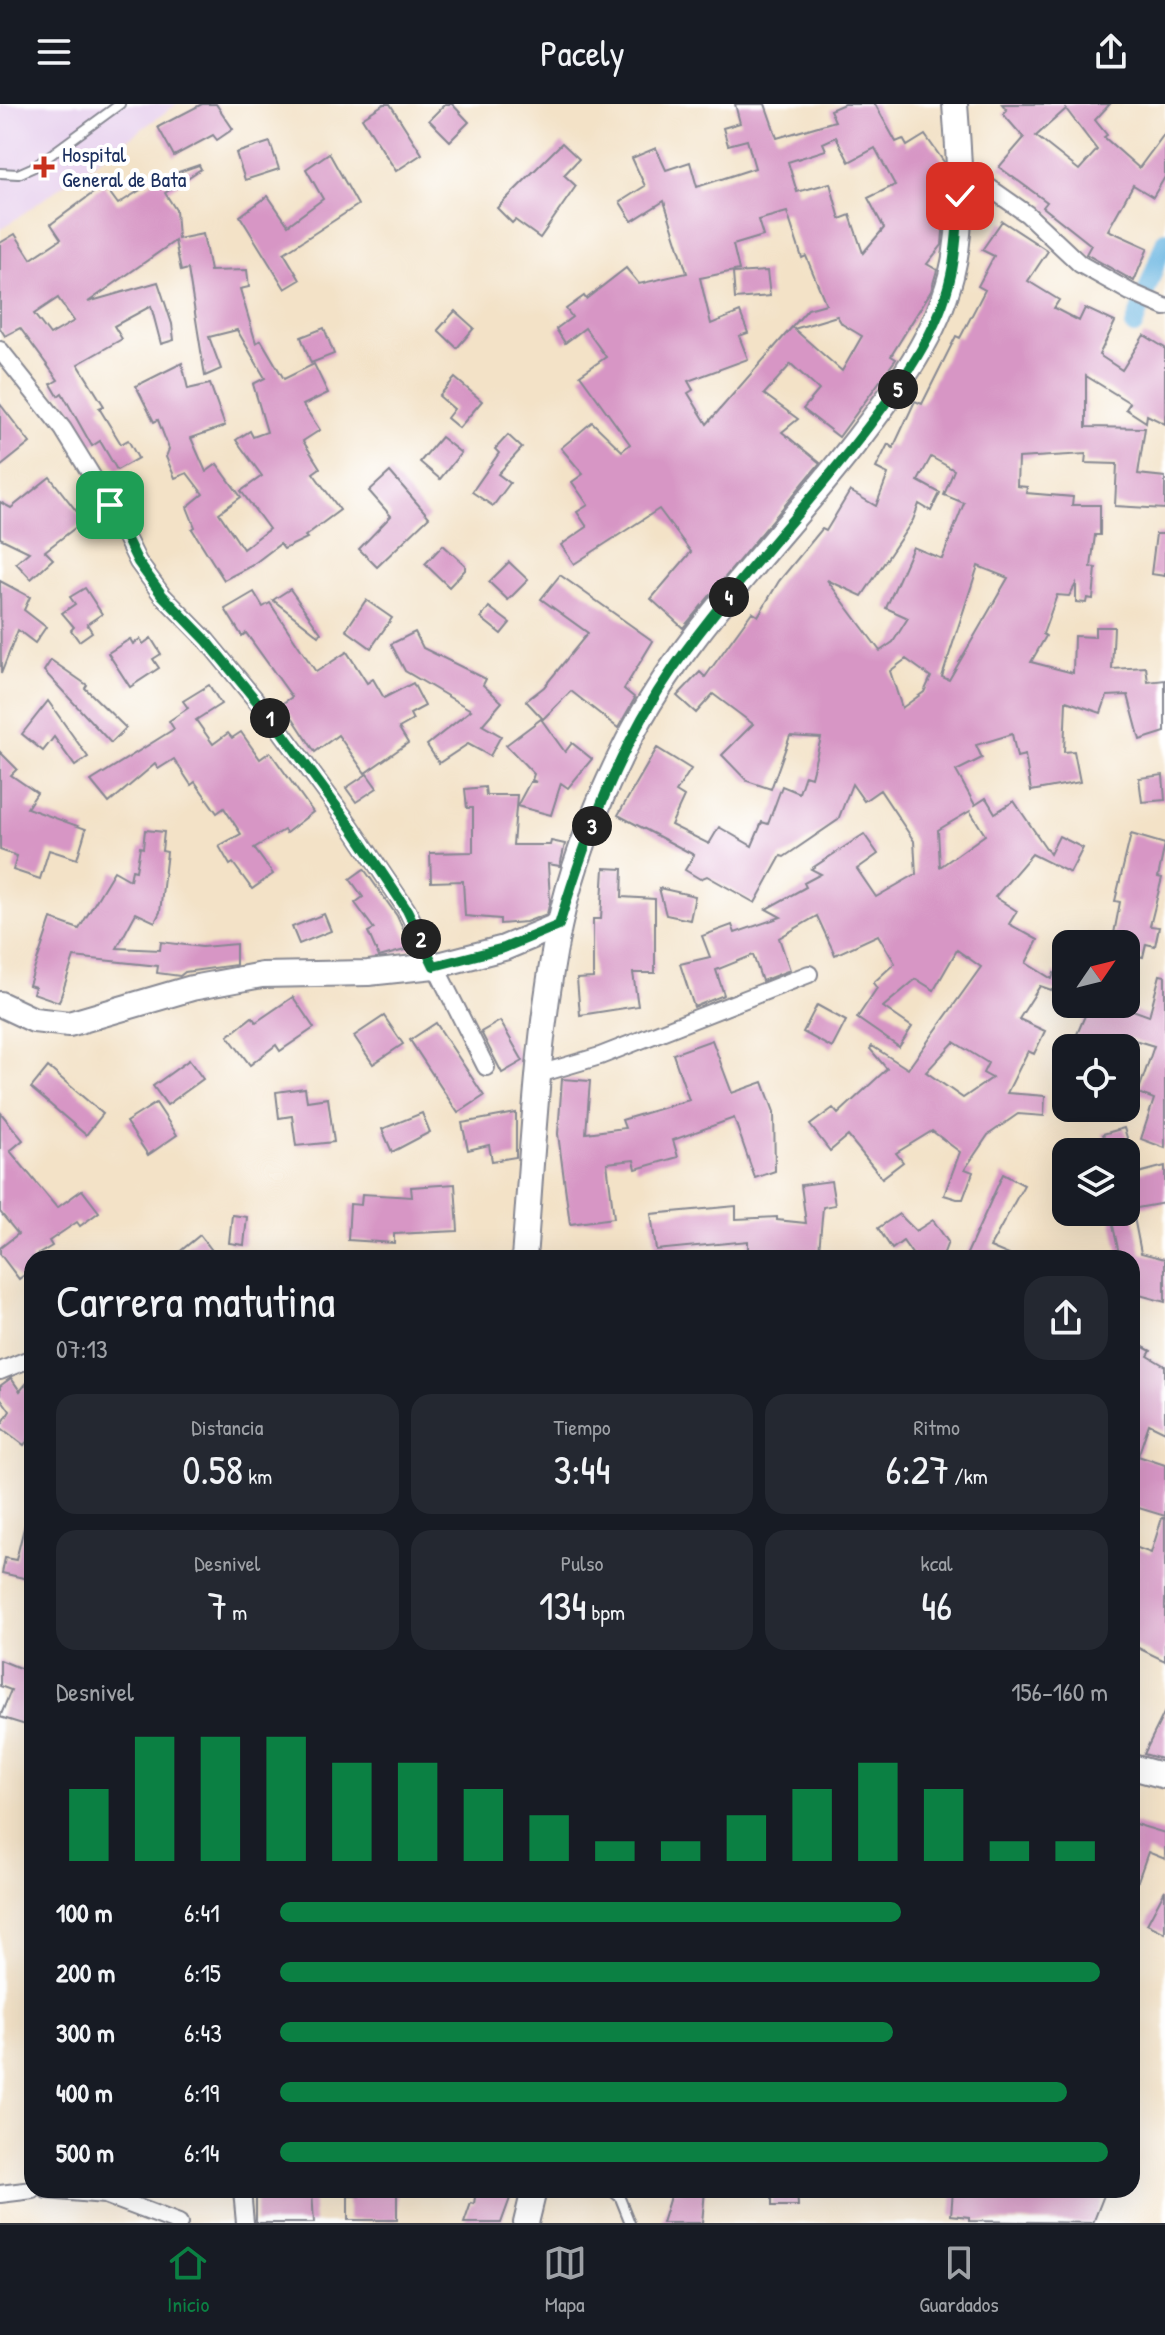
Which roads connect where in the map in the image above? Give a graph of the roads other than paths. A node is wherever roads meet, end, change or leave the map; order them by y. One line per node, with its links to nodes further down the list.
1 (120, 104): 4 (lane)
2 (955, 104): 3 (main road)
3 (960, 167): 5 (street); 7 (main road)
4 (0, 173)
5 (1164, 306)
6 (0, 350): 8 (street)
7 (559, 925): 8 (main road); 12 (main road)
8 (434, 966): 10 (main road); 11 (street)
9 (809, 974): 12 (street)
10 (0, 1004)
11 (486, 1067)
12 (539, 1074): 13 (main road)
13 (525, 1250)
14 (24, 1361): 15 (street)
15 (0, 1371)
16 (1140, 1769): 17 (main road)
17 (1165, 1776)
18 (24, 2191): 19 (street)
19 (0, 2194)
20 (113, 2198): 24 (street)
21 (243, 2198): 25 (street)
22 (532, 2198): 26 (main road)
23 (620, 2198): 27 (lane)
24 (179, 2223)
25 (245, 2223)
26 (526, 2223)
27 (630, 2223)

